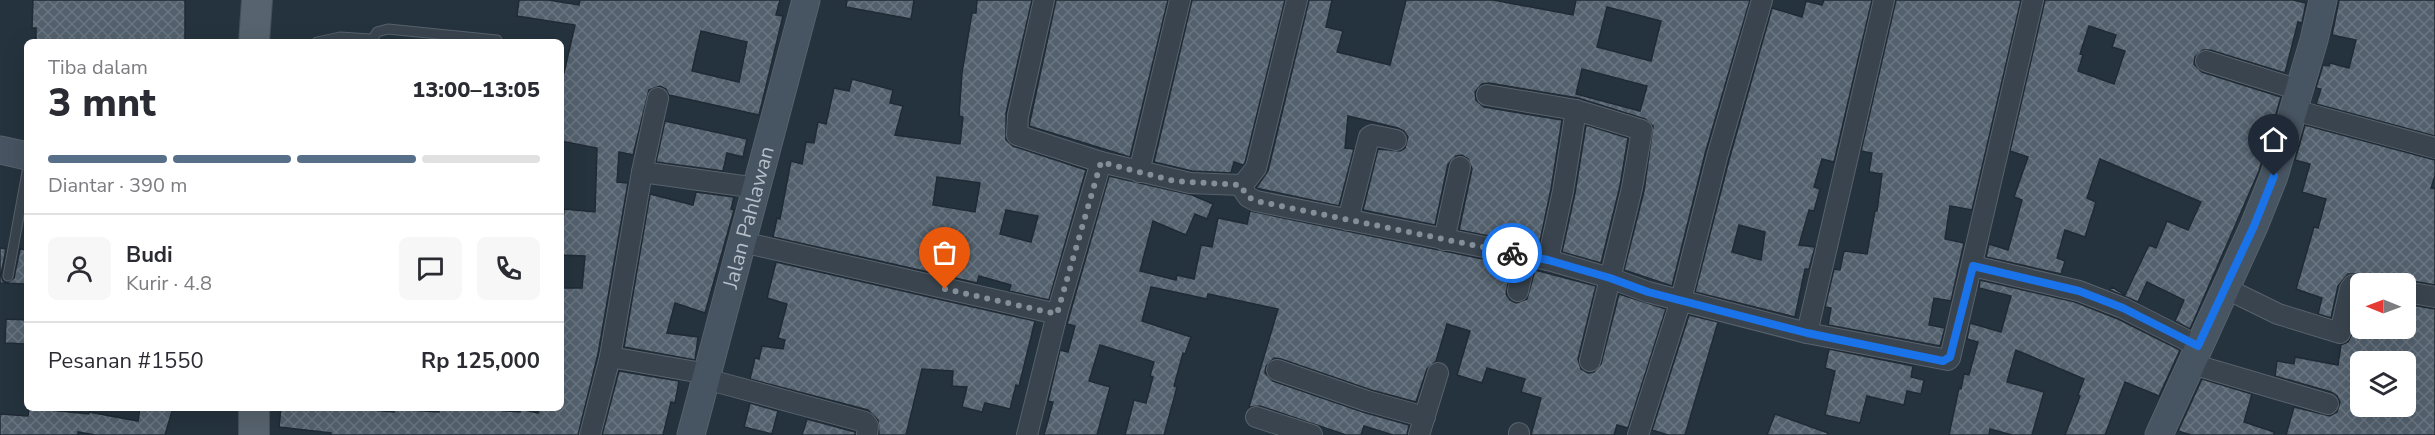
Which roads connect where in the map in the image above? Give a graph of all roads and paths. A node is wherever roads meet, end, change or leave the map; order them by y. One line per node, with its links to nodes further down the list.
1 (237, 0): 11 (main road)
2 (257, 0): 12 (main road)
3 (806, 0): 31 (main road, Jalan Pahlawan)
4 (1044, 0): 26 (street)
5 (1180, 0): 29 (street)
6 (1297, 0): 30 (street)
7 (1762, 0): 46 (street)
8 (1884, 0): 48 (street)
9 (2033, 0): 38 (street)
10 (2323, 0): 20 (main road)
11 (234, 39)
12 (254, 39)
13 (324, 39): 14 (lane)
14 (356, 39)
15 (372, 39): 16 (lane)
16 (487, 39)
17 (2206, 61): 20 (street)
18 (1487, 95): 21 (street)
19 (658, 98): 28 (street)
20 (2296, 100): 23 (street); 41 (main road)
21 (1576, 110): 37 (street); 40 (street)
22 (1396, 140): 33 (street)
23 (2435, 148)
24 (0, 150): 25 (main road)
25 (24, 155)
26 (1101, 162): 29 (street); 47 (street)
27 (1460, 167): 34 (street)
28 (642, 172): 31 (street); 50 (street)
29 (1139, 172): 30 (street)
30 (1240, 185): 33 (street)
31 (757, 188): 35 (main road, Jalan Pahlawan)
32 (24, 213): 39 (lane)
33 (1348, 220): 34 (street)
34 (1444, 240): 36 (street)
35 (742, 242): 47 (street); 54 (main road, Jalan Pahlawan)
36 (1526, 256): 37 (street); 43 (street)
37 (1548, 260): 40 (street)
38 (1973, 266): 48 (street); 49 (street)
39 (8, 276)
40 (1610, 278): 46 (street); 51 (street)
41 (2225, 288): 42 (street); 49 (main road)
42 (2350, 289)
43 (1518, 291)
44 (2416, 294): 45 (street)
45 (2435, 297)
46 (1681, 300): 48 (street); 67 (street)
47 (1057, 314): 65 (street)
48 (1807, 333)
49 (2195, 355): 55 (street); 68 (main road)
50 (610, 357): 54 (street); 62 (street)
51 (1590, 361)
52 (1277, 370): 59 (street)
53 (1438, 373): 59 (street)
54 (707, 376): 63 (main road, Jalan Pahlawan); 64 (street)
55 (2328, 404)
56 (234, 411): 60 (main road)
57 (254, 411): 61 (main road)
58 (1256, 417): 66 (street)
59 (1422, 426)
60 (234, 435)
61 (254, 435)
62 (590, 435)
63 (691, 435)
64 (867, 435)
65 (1027, 435)
66 (1312, 435)
67 (1638, 435)
68 (2159, 435)

